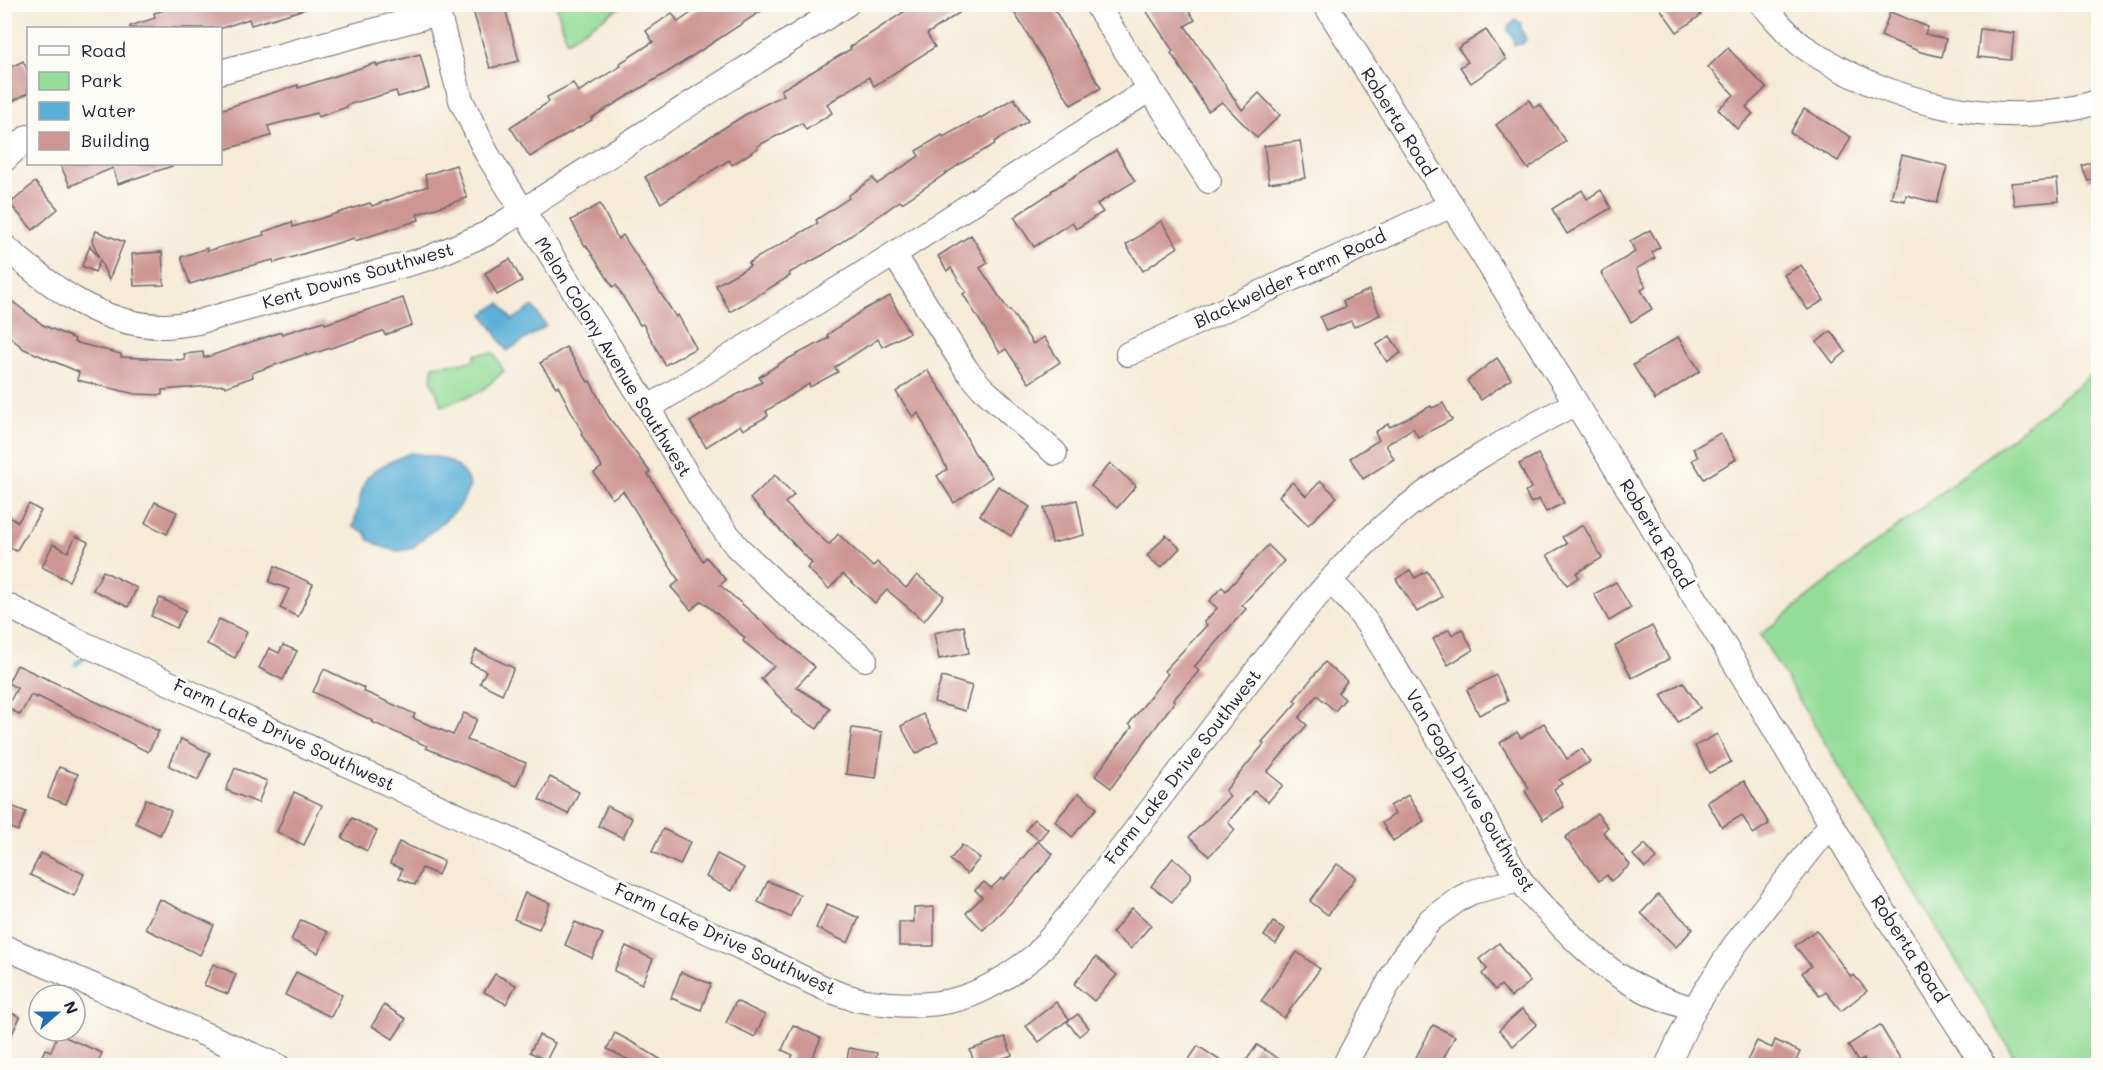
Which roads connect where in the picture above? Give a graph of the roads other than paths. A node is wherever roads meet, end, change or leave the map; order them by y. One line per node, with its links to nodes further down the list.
1 (847, 4): 13 (street, Kent Downs Southwest)
2 (1096, 4): 7 (street)
3 (1325, 4): 12 (street, Roberta Road)
4 (1762, 4): 8 (street)
5 (437, 9): 6 (street); 13 (street, Melon Colony Avenue Southwest)
6 (222, 71)
7 (1150, 89): 11 (street); 15 (street)
8 (2098, 102)
9 (27, 137): 10 (street)
10 (4, 160)
11 (1209, 181)
12 (1452, 205): 16 (street, Blackwelder Farm Road); 17 (street, Roberta Road)
13 (523, 211): 14 (street, Kent Downs Southwest); 18 (street, Melon Colony Avenue Southwest)
14 (4, 246)
15 (894, 254): 18 (street); 19 (street)
16 (1128, 354)
17 (1576, 404): 20 (street, Farm Lake Drive Southwest); 23 (street, Roberta Road)
18 (648, 408): 22 (street, Melon Colony Avenue Southwest)
19 (1055, 453)
20 (1330, 582): 21 (street, Farm Lake Drive Southwest); 24 (street, Van Gogh Drive Southwest)
21 (4, 604)
22 (866, 659)
23 (1831, 824): 26 (street); 30 (street, Roberta Road)
24 (1520, 880): 26 (street, Van Gogh Drive Southwest); 28 (street)
25 (4, 947): 27 (street)
26 (1694, 1009): 29 (street)
27 (278, 1065)
28 (1344, 1065)
29 (1667, 1065)
30 (1984, 1065)

